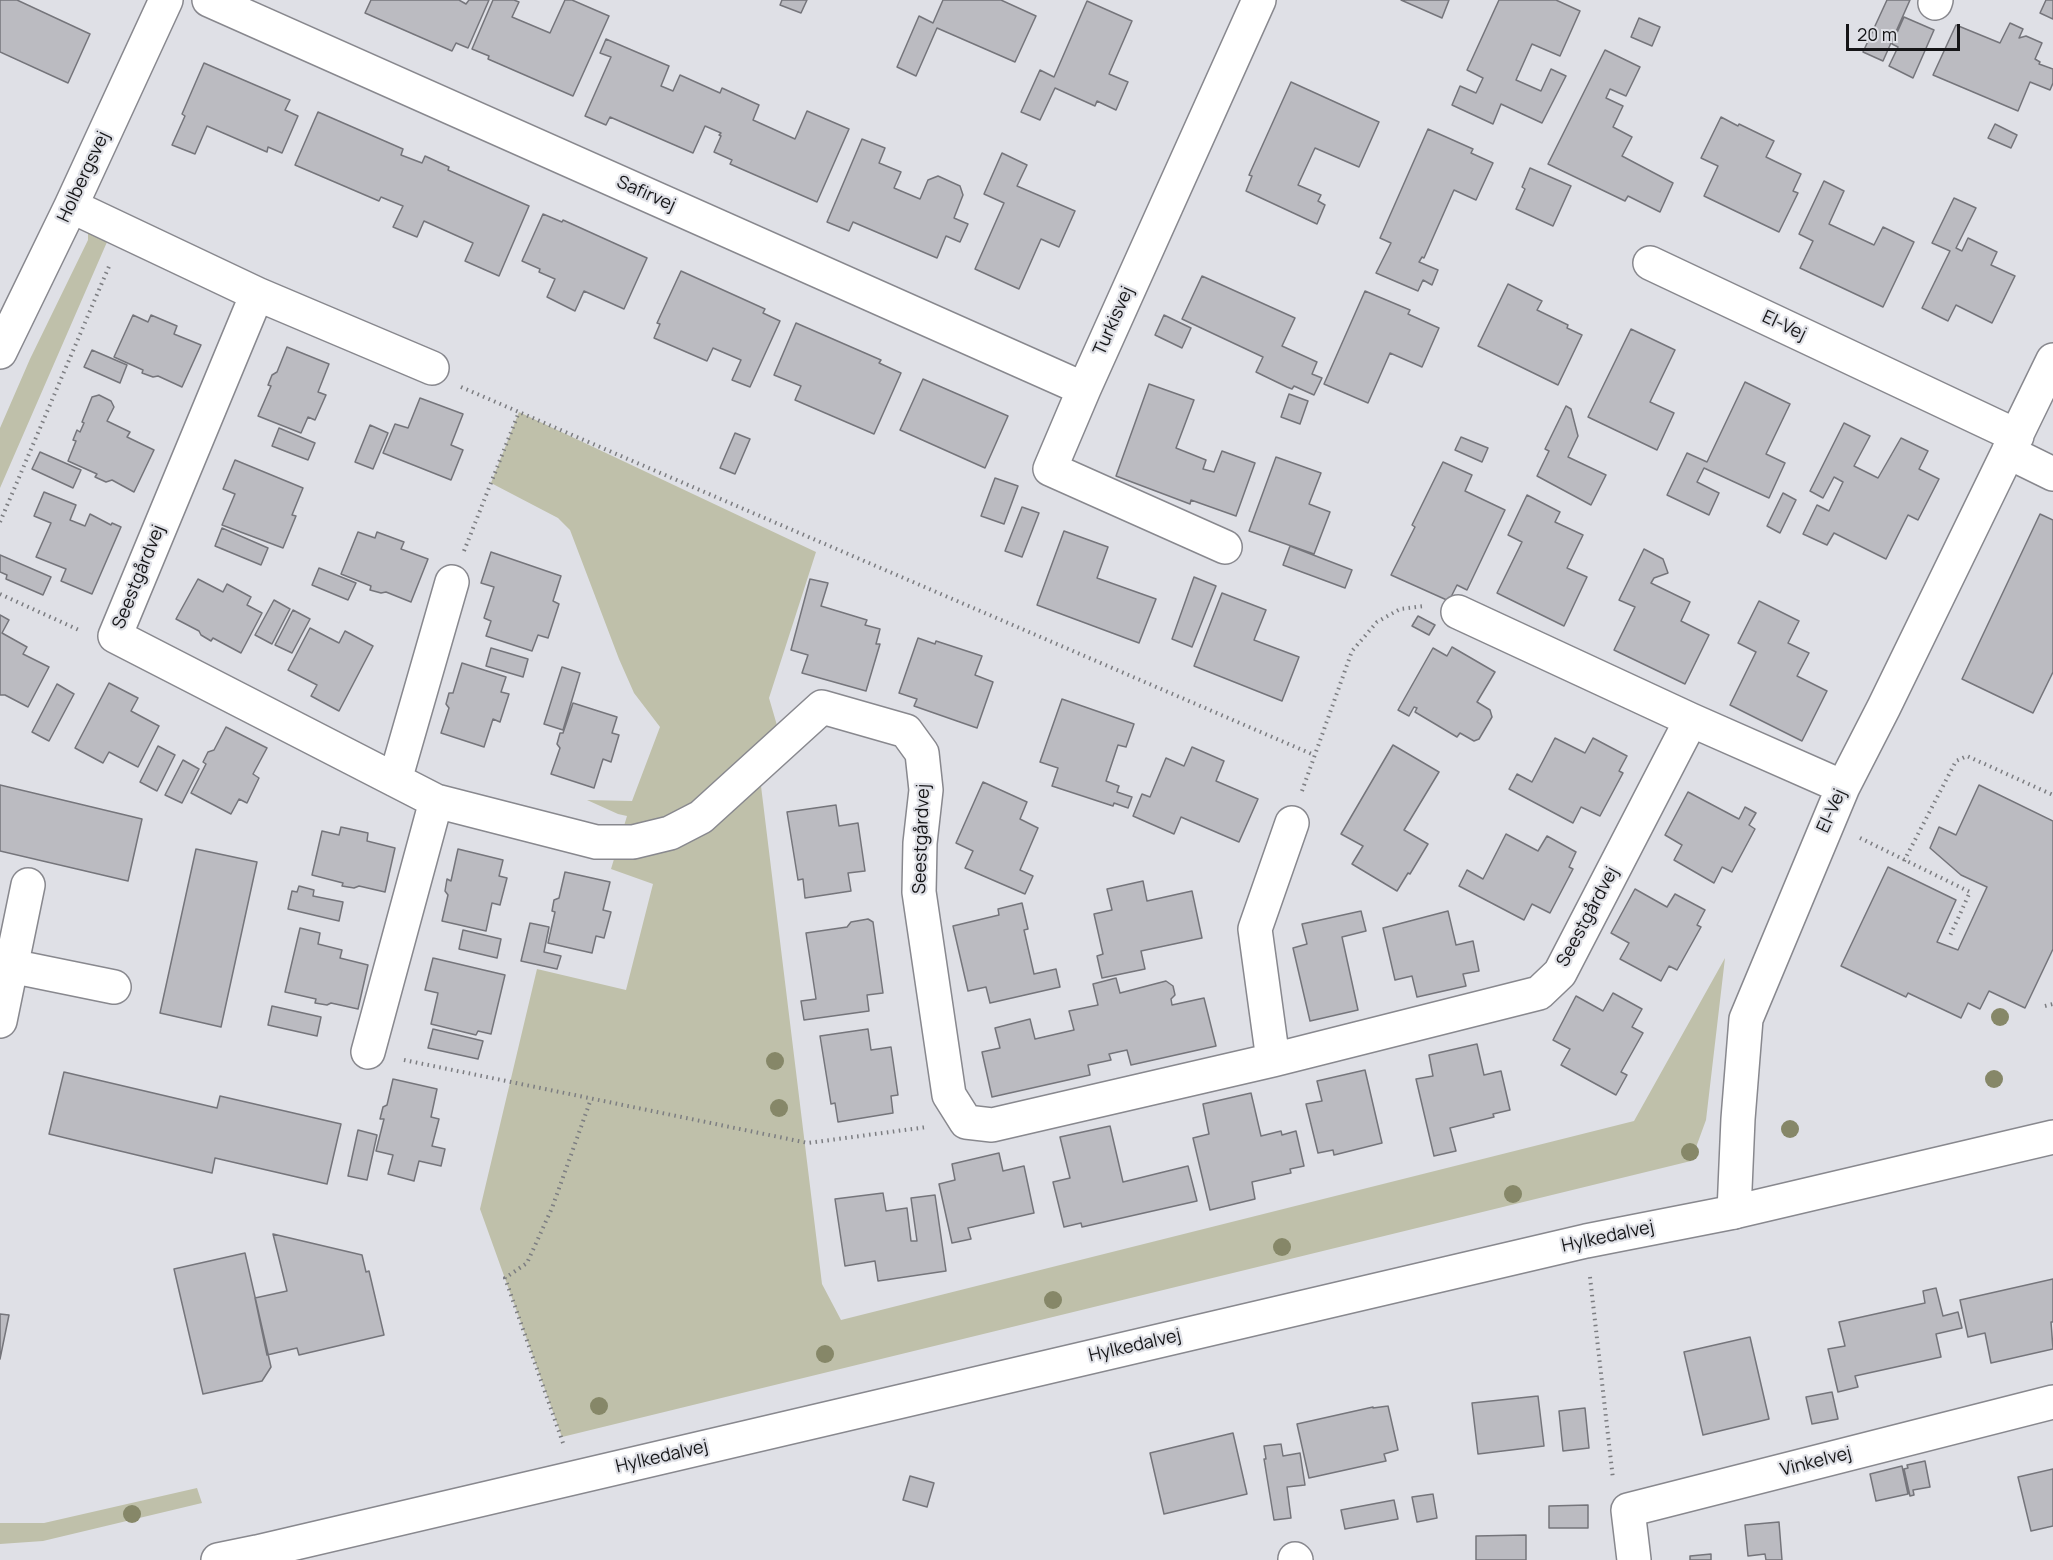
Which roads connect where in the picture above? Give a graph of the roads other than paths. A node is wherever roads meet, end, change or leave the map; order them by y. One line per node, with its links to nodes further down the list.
1 (166, 0): 4 (street, Holbergsvej)
2 (209, 0): 10 (street, Safirvej)
3 (1258, 0): 10 (street, Turkisvej)
4 (71, 206): 6 (street); 7 (street, Holbergsvej)
5 (1650, 263): 11 (street, El-Vej)
6 (257, 294): 9 (street); 17 (street, Seestgårdvej)
7 (0, 352)
8 (2053, 360): 11 (street, El-Vej)
9 (432, 368)
10 (1084, 389): 13 (street, Turkisvej)
11 (2012, 444): 12 (street); 18 (street, El-Vej)
12 (2053, 474)
13 (1225, 547)
14 (452, 582): 17 (street)
15 (1458, 612): 16 (street)
16 (1691, 720): 18 (street); 26 (street, Seestgårdvej)
17 (395, 780): 19 (street, Seestgårdvej)
18 (1843, 787): 28 (street, El-Vej)
19 (436, 801): 25 (street); 26 (street, Seestgårdvej)
20 (1292, 823): 26 (street)
21 (28, 885): 22 (street)
22 (11, 966): 23 (street); 24 (street)
23 (114, 987)
24 (0, 1020)
25 (368, 1052)
26 (1272, 1060)
27 (2053, 1137): 28 (street, Hylkedalvej)
28 (1734, 1212): 30 (street, Hylkedalvej)
29 (2053, 1402): 31 (street, Vinkelvej)
30 (218, 1560)
31 (1635, 1560)

